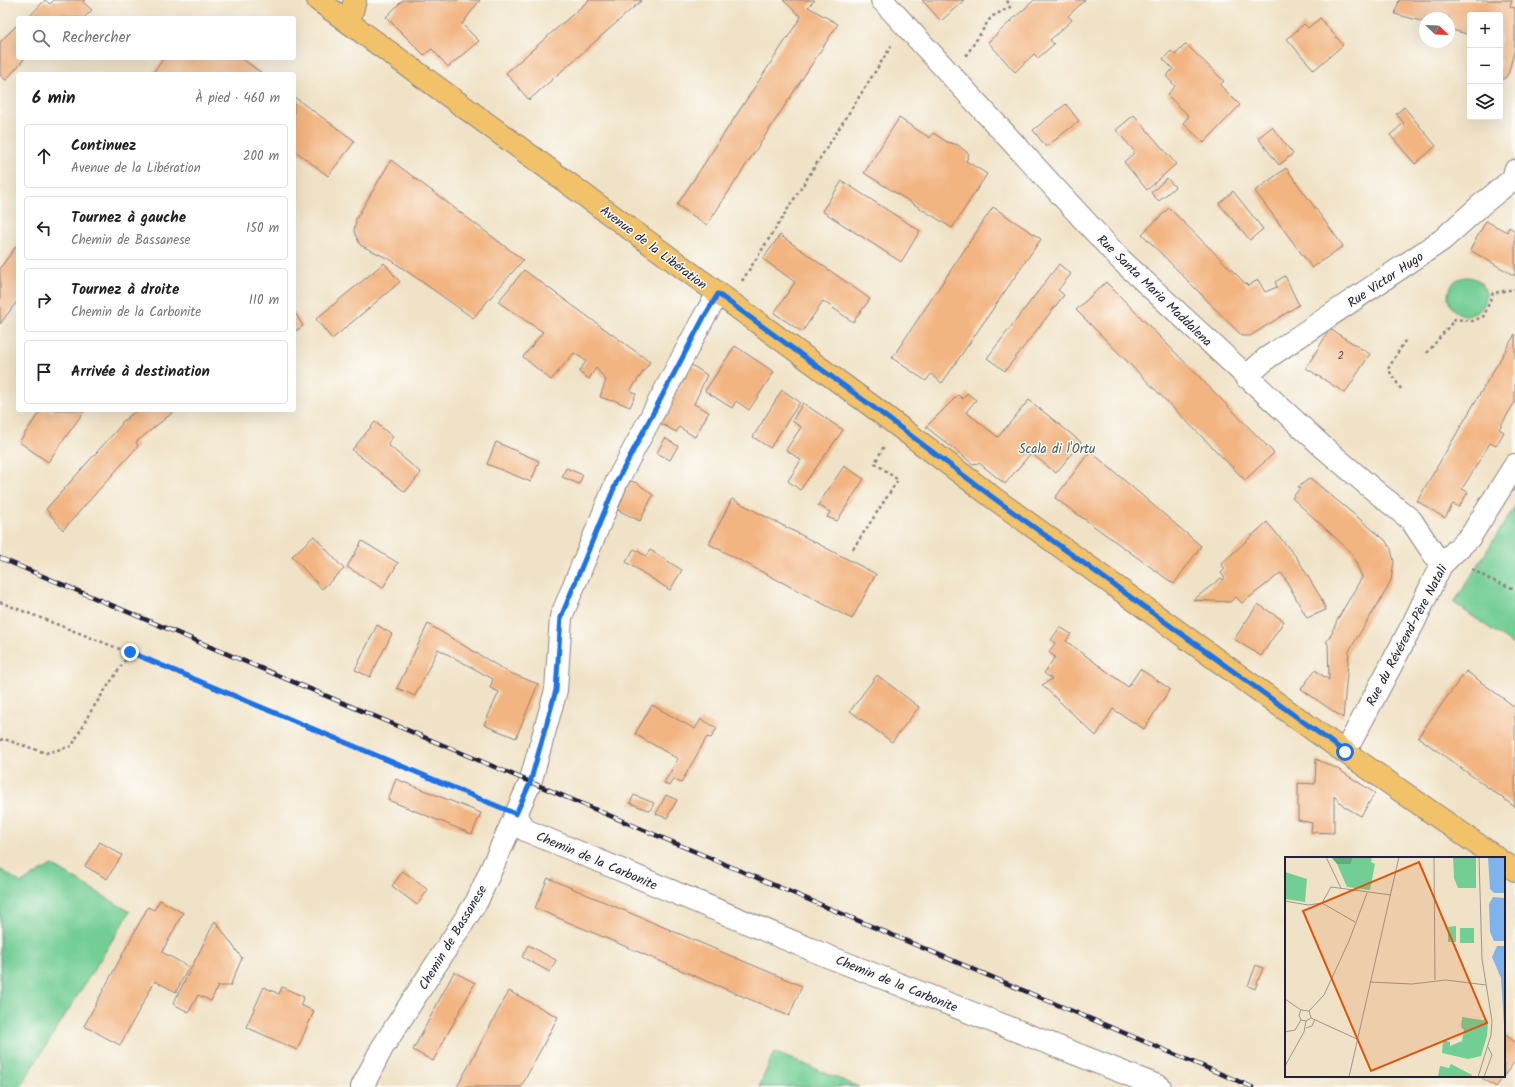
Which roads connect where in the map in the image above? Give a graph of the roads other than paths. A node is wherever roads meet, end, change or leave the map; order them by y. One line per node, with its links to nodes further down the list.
1 (318, 0): 4 (main road, Avenue de la Libération)
2 (355, 0): 4 (main road)
3 (882, 0): 7 (street, Rue Santa Maria Maddalena)
4 (349, 23): 6 (main road, Avenue de la Libération)
5 (1514, 177): 7 (street, Rue Victor Hugo)
6 (725, 299): 10 (main road, Avenue de la Libération); 11 (street, Chemin de Bassanese)
7 (1246, 377): 9 (street, Rue Santa Maria Maddalena)
8 (1515, 465): 9 (street, Rue du Révérend-Père Natali)
9 (1441, 565): 10 (street, Rue du Révérend-Père Natali)
10 (1345, 752): 12 (main road, Avenue de la Libération)
11 (516, 814): 15 (street, Chemin de Bassanese); 16 (street, Chemin de la Carbonite)
12 (1497, 857)
13 (1505, 863): 14 (main road)
14 (1515, 870)
15 (362, 1087)
16 (1160, 1087)

